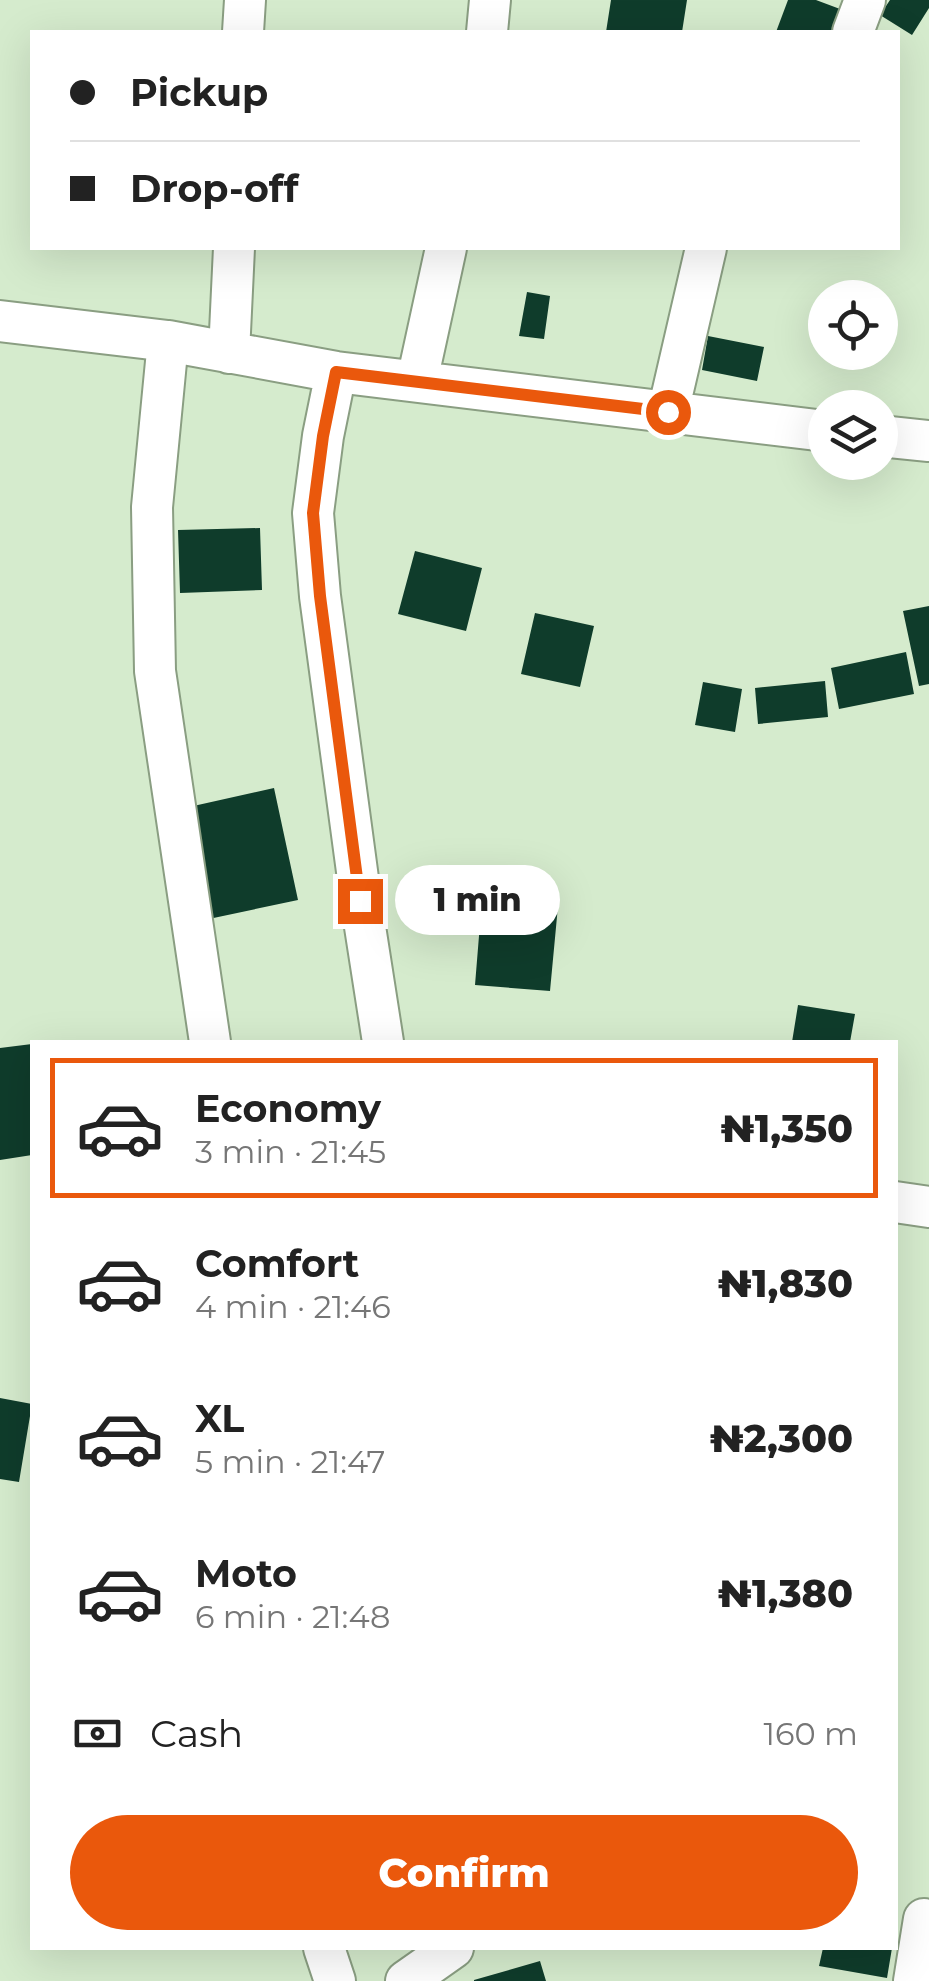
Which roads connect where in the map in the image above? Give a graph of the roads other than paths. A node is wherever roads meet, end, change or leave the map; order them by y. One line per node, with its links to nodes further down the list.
1 (245, 0): 4 (street)
2 (490, 0): 5 (street)
3 (865, 0): 6 (street)
4 (244, 30)
5 (488, 30)
6 (854, 30)
7 (234, 250): 12 (street)
8 (446, 250): 14 (street)
9 (706, 250): 15 (street)
10 (0, 320): 11 (street)
11 (168, 341): 12 (street); 19 (street)
12 (229, 353): 13 (street)
13 (336, 372): 14 (street); 20 (street)
14 (417, 380): 15 (street)
15 (668, 412): 16 (street)
16 (808, 429)
17 (898, 438): 18 (street)
18 (929, 442)
19 (210, 1040)
20 (383, 1040)
21 (898, 1202): 22 (street)
22 (929, 1207)
23 (924, 1919): 28 (street)
24 (325, 1950): 26 (street)
25 (450, 1950): 27 (street)
26 (335, 1981)
27 (406, 1981)
28 (914, 1981)

